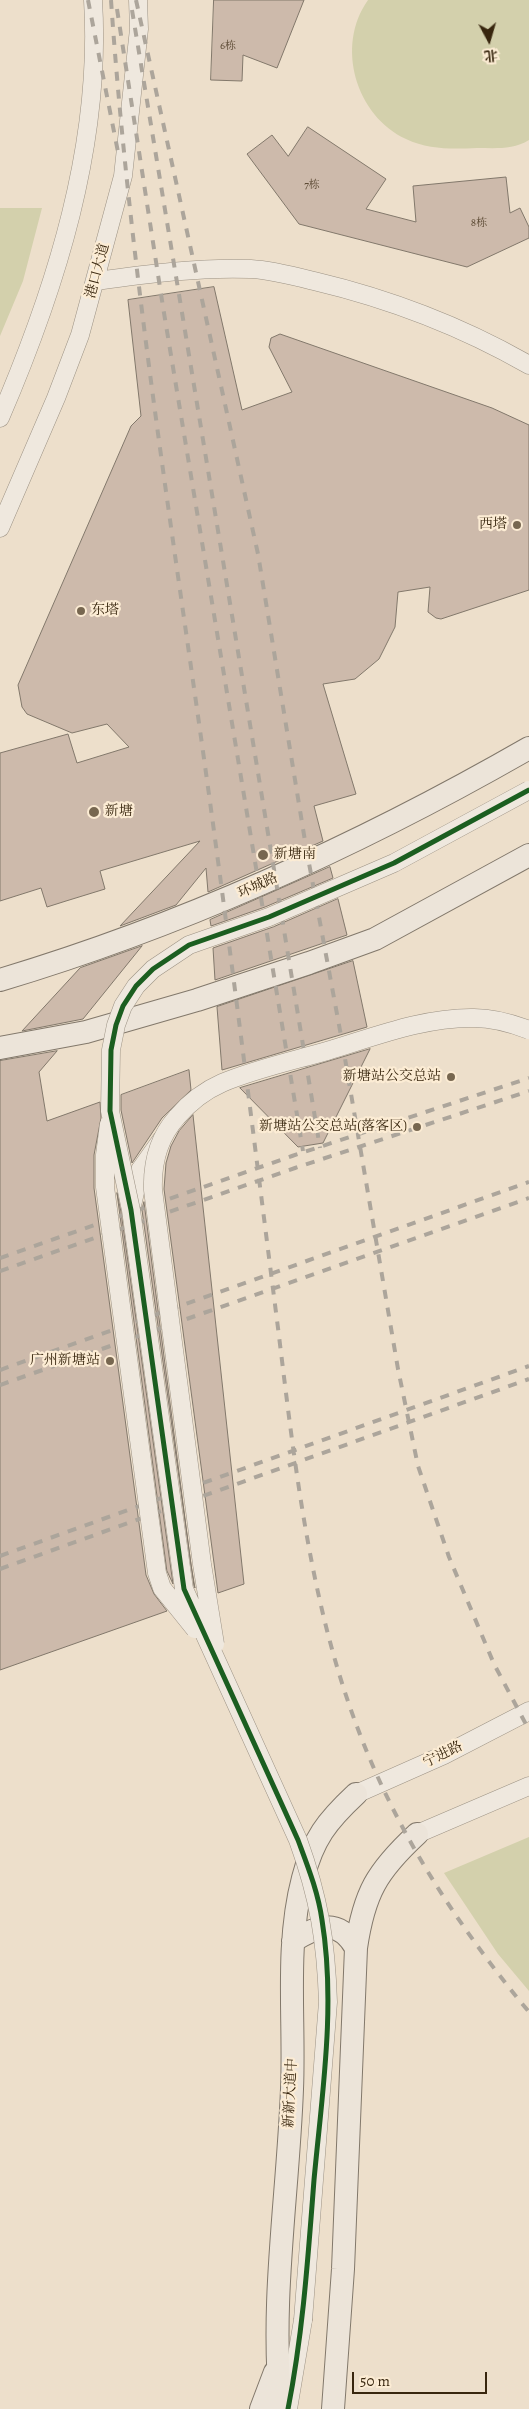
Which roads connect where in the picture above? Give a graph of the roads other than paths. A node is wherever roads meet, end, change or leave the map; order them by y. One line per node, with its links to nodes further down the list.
1 (93, 0): 5 (street)
2 (138, 0): 3 (street, 港口大道)
3 (96, 281): 4 (street); 6 (street, 港口大道)
4 (529, 365)
5 (0, 418)
6 (0, 528)
7 (529, 748): 10 (main road, 环城路)
8 (529, 790): 13 (street, bridge)
9 (529, 855): 12 (main road)
10 (0, 980)
11 (529, 1030): 14 (street, bridge)
12 (0, 1048)
13 (110, 1111): 15 (street, bridge); 16 (street, bridge)
14 (165, 1135): 15 (street, bridge); 17 (street, bridge)
15 (131, 1210): 16 (street, bridge)
16 (208, 1645): 17 (street, bridge)
17 (226, 1683): 27 (street, bridge)
18 (529, 1711): 20 (street, 宁进路)
19 (529, 1786): 21 (street)
20 (356, 1794): 22 (main road, 新新大道中)
21 (417, 1834): 23 (main road)
22 (293, 1941): 23 (main road); 24 (main road, 新新大道中)
23 (356, 1948): 28 (main road)
24 (277, 2366): 25 (main road); 26 (main road, 新新大道中)
25 (261, 2409)
26 (281, 2409)
27 (288, 2409)
28 (333, 2409)

